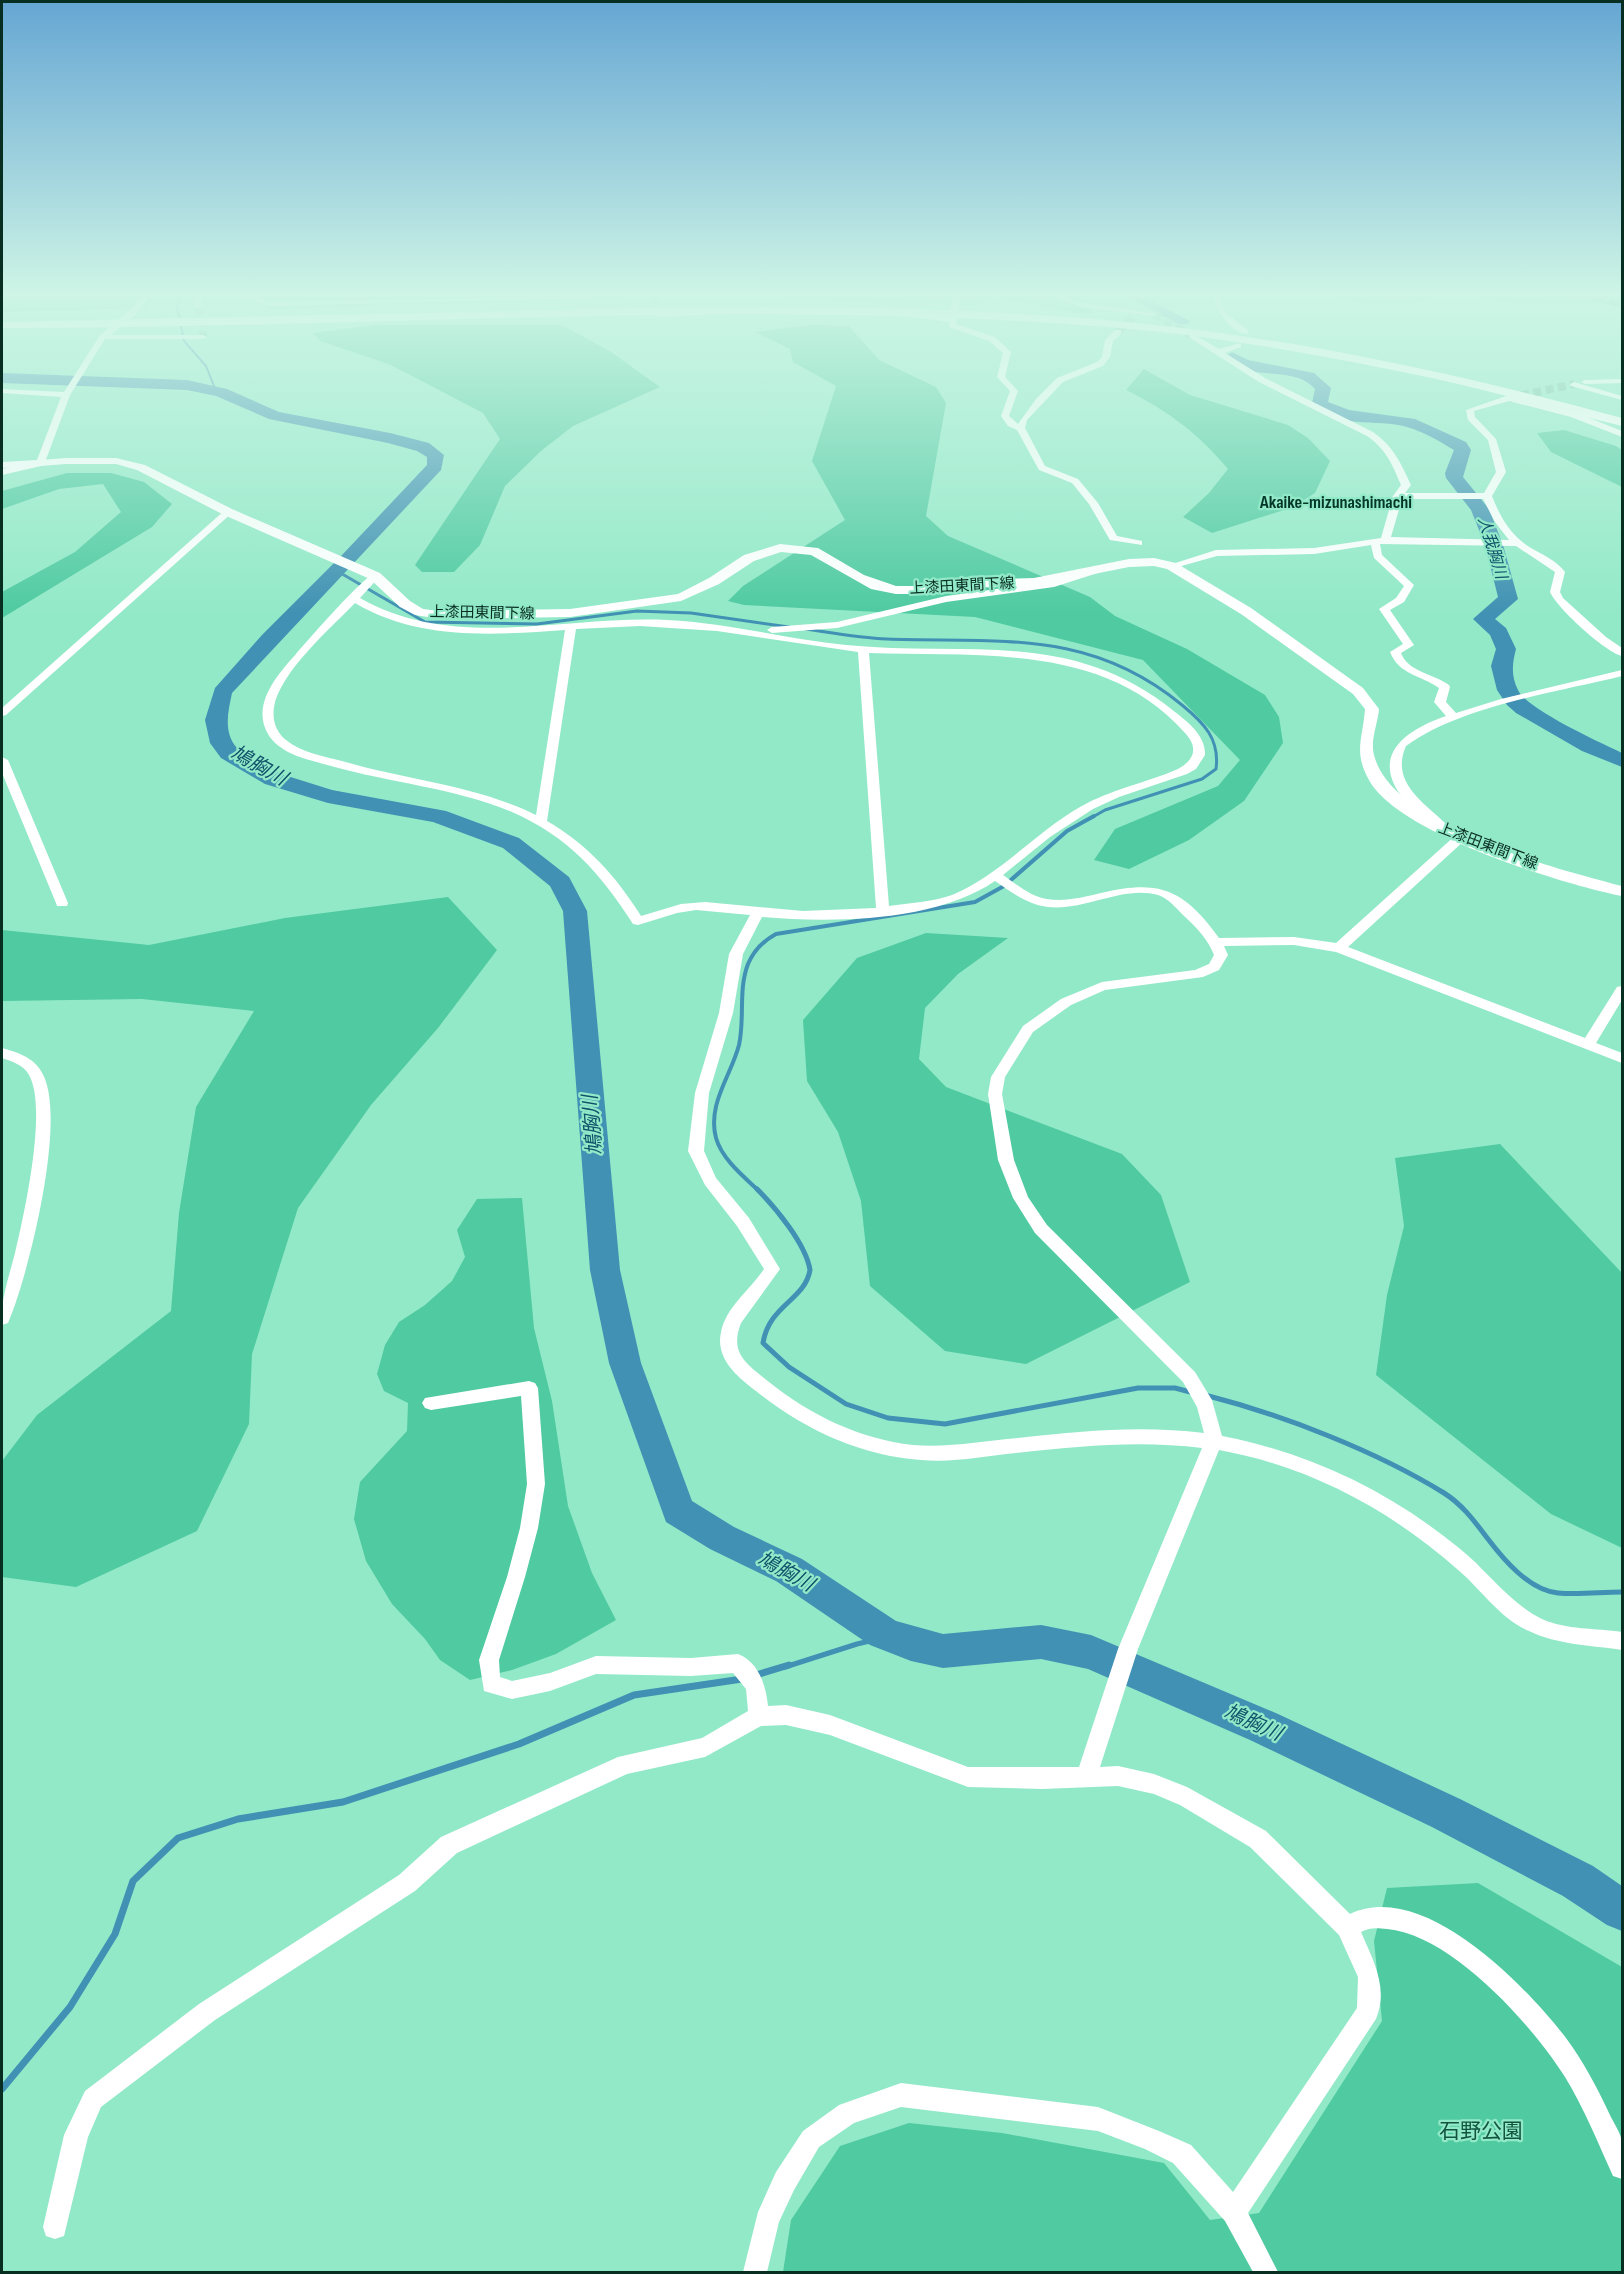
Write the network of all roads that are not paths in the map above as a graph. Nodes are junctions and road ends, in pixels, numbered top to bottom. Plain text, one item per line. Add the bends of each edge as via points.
1 (63, 402) edge
2 (1011, 402) edge
3 (1038, 402) edge
4 (1306, 402) edge
5 (1496, 402) tunnel mouth
6 (1525, 402) edge
7 (1547, 402) edge
8 (1573, 402) tunnel mouth
9 (1623, 415) edge
10 (1623, 422) edge
11 (1021, 428) junction
12 (1623, 434) edge
13 (41, 463) junction
14 (2, 465) edge
15 (2, 472) edge
16 (1398, 496) junction
17 (1487, 496) junction
18 (228, 512) junction
19 (1380, 541) junction
20 (1138, 543) dead end
21 (1518, 543) junction
22 (1172, 566) junction
23 (1107, 567) junction
24 (375, 576) junction
25 (356, 599) junction
26 (571, 627) junction
27 (750, 632) junction
28 (863, 649) junction
29 (1623, 653) edge
30 (1623, 673) edge
31 (2, 713) edge
32 (1454, 717) junction
33 (2, 759) edge
34 (541, 821) junction
35 (1447, 833) junction
36 (1461, 837) junction
37 (993, 875) junction
38 (1623, 891) edge
39 (62, 903) dead end
40 (883, 912) junction
41 (758, 913) junction
42 (1216, 942) junction
43 (1339, 948) junction
44 (1623, 990) edge
45 (1588, 1044) junction
46 (2, 1053) edge
47 (1623, 1058) edge
48 (2, 1318) edge
49 (431, 1403) dead end
50 (1214, 1441) junction
51 (1623, 1641) edge
52 (759, 1716) junction
53 (1087, 1775) junction
54 (1347, 1927) junction
55 (1623, 2167) edge
56 (1234, 2212) junction
57 (55, 2227) dead end
58 (755, 2272) edge
59 (1266, 2272) edge

1 - 13 street
2 - 11 street via 1005,416
3 - 11 street
4 - 16 street via 1384,444 1406,485
5 - 17 street via 1469,413 1492,439 1501,472
6 - 12 street
7 - 10 highway
8 - 9 highway
11 - 20 street via 1042,468 1075,481 1113,538
13 - 14 street
13 - 15 main road, 上漆田東間下線
13 - 18 main road, 上漆田東間下線 via 130,463
16 - 17 street
16 - 19 street
17 - 21 street via 1493,512
18 - 24 main road, 上漆田東間下線
18 - 31 street
19 - 21 street
19 - 22 street via 1314,551 1216,553
19 - 32 street via 1377,556 1409,585 1400,600 1384,609 1409,645 1395,652 1397,660 1445,687 1440,702
21 - 29 street via 1554,564 1560,572 1555,592 1558,599
22 - 23 main road, 上漆田東間下線 via 1143,561
22 - 35 main road, 上漆田東間下線 via 1246,611 1358,691 1372,709 1366,754 1372,774 1406,810
23 - 24 main road, 上漆田東間下線 via 1034,582 978,582 896,590 876,586 813,551 780,548 748,558 681,597 570,613 523,615 420,612 405,604
23 - 27 street via 1054,584 946,599 837,625
24 - 25 street
25 - 26 street via 371,609 432,627
25 - 34 street via 300,656 275,690 269,704 271,732 295,751 349,768 464,792
26 - 27 street via 670,623
26 - 34 street
27 - 28 street
28 - 37 street via 1018,652 1079,662 1142,690 1193,734 1199,746 1196,764 1174,776 1113,794 1074,815
28 - 40 street
30 - 32 street
32 - 35 street via 1413,735 1400,746 1396,760 1402,790
33 - 39 street
34 - 41 street via 598,863 638,921 671,909 694,906
35 - 36 main road, 上漆田東間下線
36 - 38 main road, 上漆田東間下線
36 - 43 street
37 - 40 street via 958,897
37 - 42 street via 1023,894 1047,903 1158,891 1172,897
40 - 41 street via 840,916
41 - 50 street via 736,954 726,1013 702,1093 696,1151 710,1181 743,1222 772,1269 734,1318 728,1342 740,1366 794,1411 850,1436 911,1452 1152,1436
42 - 43 street via 1294,941
42 - 50 street via 1221,956 1214,967 1198,974 1102,986 1046,1015 1028,1029 999,1077 995,1094 1006,1160 1020,1198 1041,1229 1189,1377 1209,1412
43 - 45 street
44 - 45 street
45 - 47 street
46 - 48 street via 28,1063 38,1076 44,1108 36,1190 18,1273
49 - 52 street via 529,1388 536,1484 516,1577 489,1660 490,1684 512,1690 550,1682 596,1665 691,1667 738,1663 756,1686
50 - 51 street via 1286,1459 1359,1488 1399,1512 1530,1623 1571,1637
50 - 53 street via 1128,1649
52 - 53 street via 786,1715 830,1725 968,1777 1042,1779
52 - 57 street via 705,1747 625,1764 449,1845 406,1883 207,2012 93,2099 76,2135
53 - 54 street via 1119,1776 1154,1784 1218,1815 1258,1839
54 - 55 street via 1371,1916 1408,1921 1485,1967 1517,1996 1573,2068
54 - 56 street via 1369,1976 1368,2012
56 - 58 street via 1182,2154 1098,2119 901,2095 847,2112 811,2139 785,2181 767,2222
56 - 59 street

